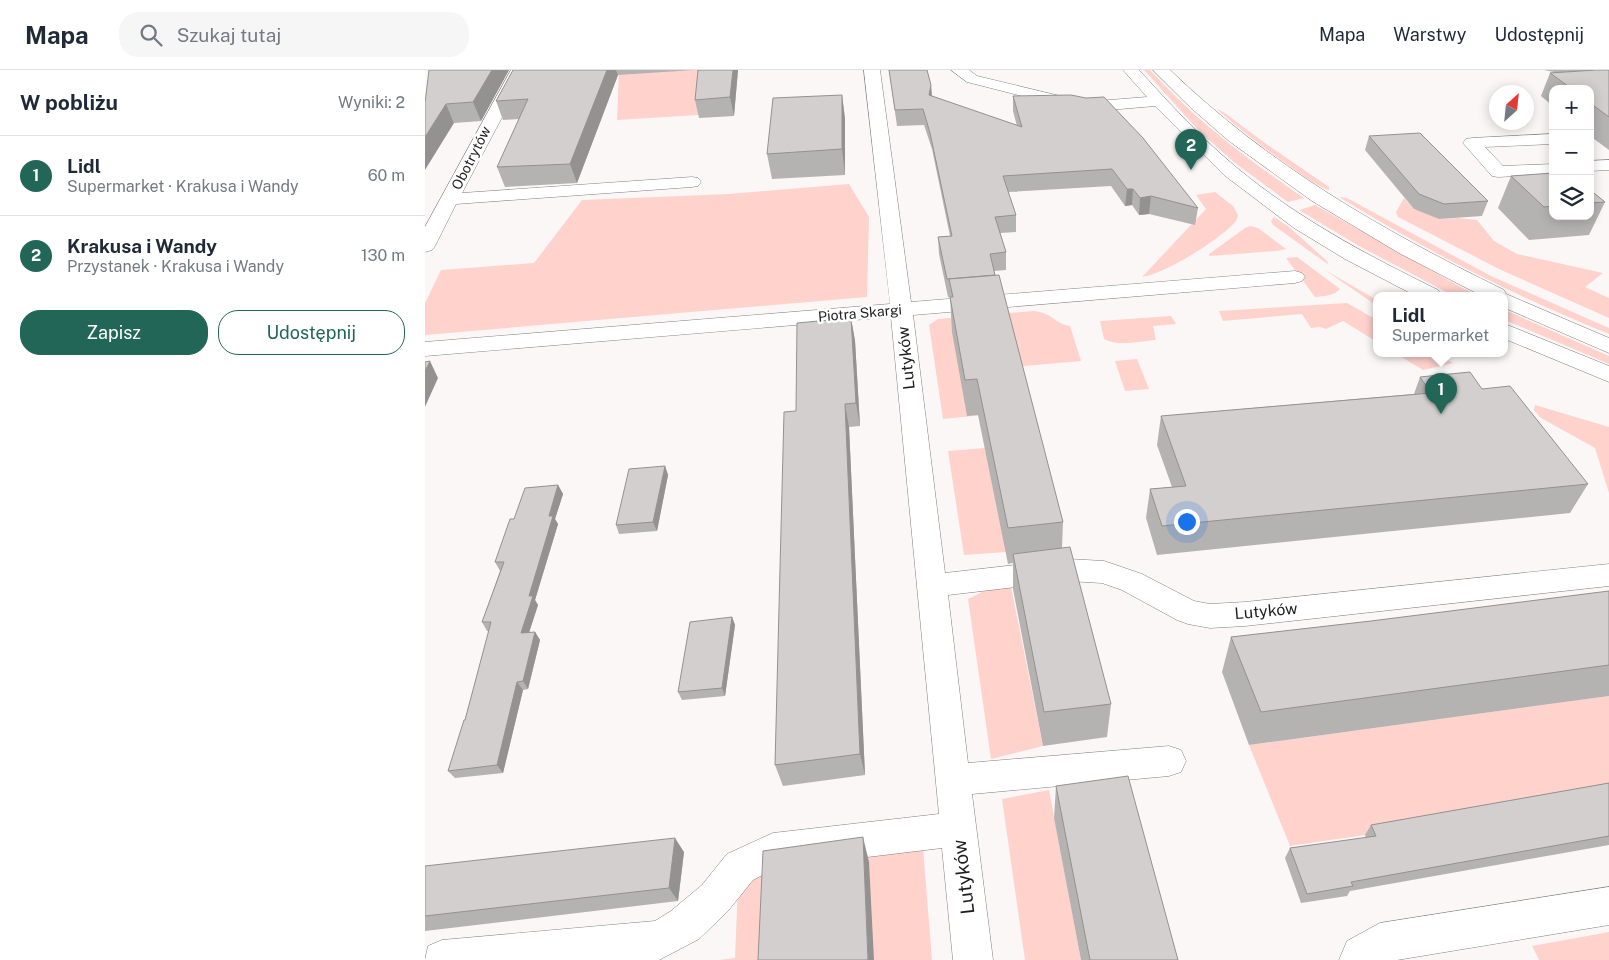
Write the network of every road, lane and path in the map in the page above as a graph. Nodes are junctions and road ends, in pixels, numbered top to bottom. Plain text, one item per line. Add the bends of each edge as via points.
1 (519, 70) edge
2 (873, 70) edge
3 (959, 70) edge
4 (1131, 70) edge
5 (1161, 70) edge
6 (1159, 101) junction
7 (1549, 139) edge
8 (1549, 169) edge
9 (692, 182) dead end
10 (450, 199) junction
11 (425, 246) edge
12 (1295, 277) dead end
13 (1424, 292) edge
14 (1490, 292) edge
15 (1508, 301) edge
16 (901, 309) junction
17 (1508, 332) edge
18 (1609, 346) edge
19 (425, 349) edge
20 (1609, 375) edge
21 (1609, 575) edge
22 (931, 586) junction
23 (1169, 761) dead end
24 (952, 780) junction
25 (957, 829) junction
26 (1609, 906) edge
27 (442, 960) edge
28 (973, 960) edge
29 (1359, 960) edge

1 - 10 street, Obotrytów
2 - 16 street, Lutyków
3 - 6 street via 971,79 1085,106
4 - 6 street
5 - 14 street via 1226,131 1277,169 1406,248
6 - 13 street via 1191,136 1271,202 1352,253
7 - 8 street via 1472,143 1498,172
9 - 10 street
10 - 11 street, Obotrytów
12 - 16 street, Piotra Skargi
15 - 18 street
16 - 19 street, Piotra Skargi
16 - 22 street, Lutyków
17 - 20 street
21 - 22 street, Lutyków via 1210,616 1188,612 1132,582 1104,572 1068,570
22 - 24 street, Lutyków
23 - 24 street
24 - 25 street, Lutyków
25 - 27 street via 773,852 740,867 685,925 659,940
25 - 28 street, Lutyków
26 - 29 street via 1380,943 1361,955

